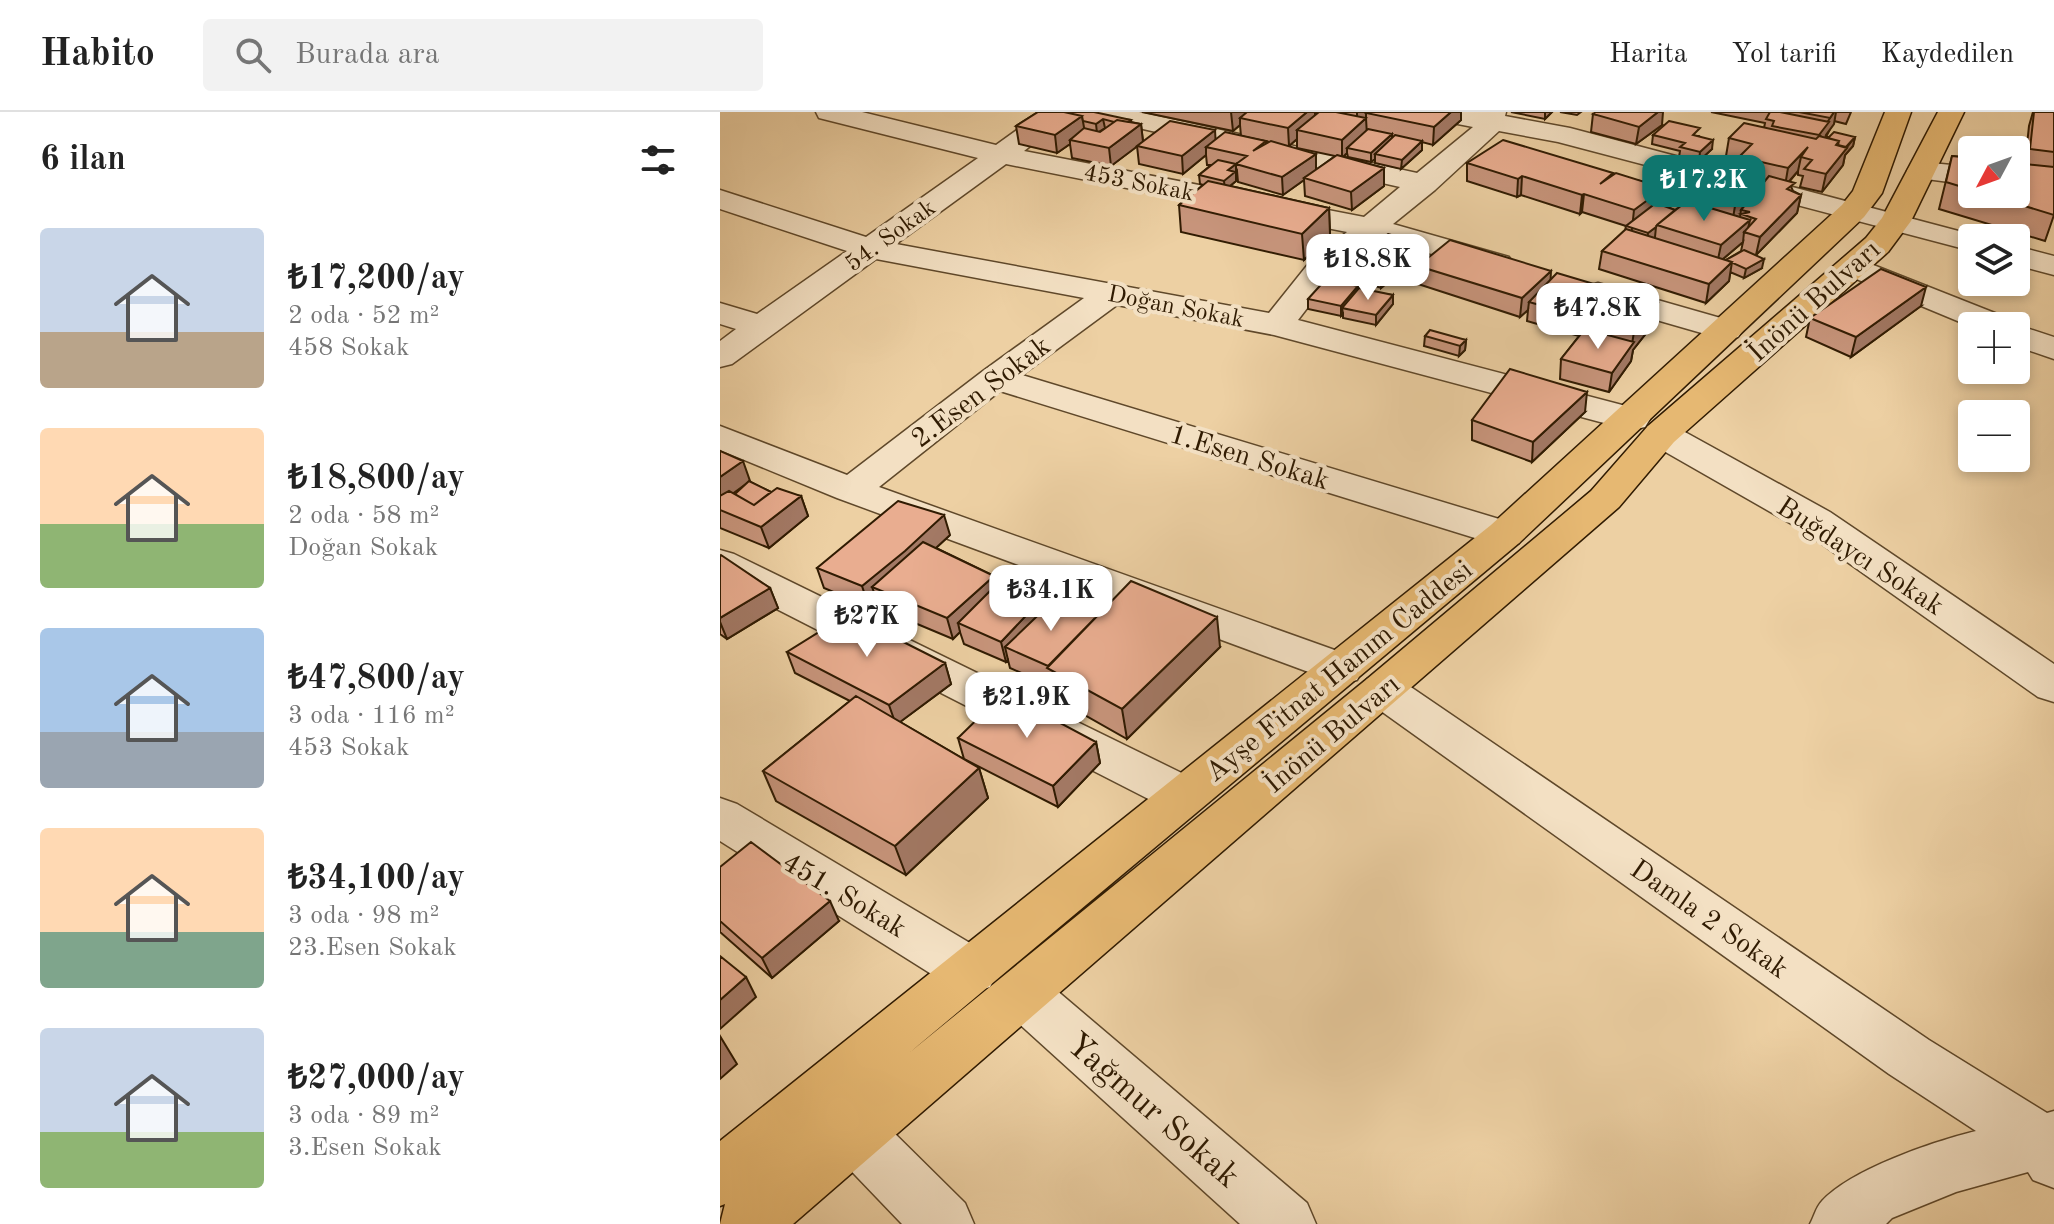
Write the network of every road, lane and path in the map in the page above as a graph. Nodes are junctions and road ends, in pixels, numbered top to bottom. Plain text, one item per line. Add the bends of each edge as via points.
1 (829, 112) edge
2 (1060, 112) edge
3 (1103, 112) edge
4 (1437, 112) edge
5 (1582, 112) edge
6 (1898, 112) edge
7 (1951, 112) edge
8 (1490, 117) edge
9 (1560, 134) junction
10 (1002, 155) junction
11 (1921, 171) junction
12 (1958, 175) edge
13 (1425, 184) junction
14 (720, 199) edge
15 (1875, 216) junction
16 (1373, 228) junction
17 (1958, 238) edge
18 (871, 249) junction
19 (2030, 259) edge
20 (1853, 266) junction
21 (2054, 266) edge
22 (1526, 272) edge
23 (1572, 285) edge
24 (1111, 294) junction
25 (1964, 312) edge
26 (720, 313) edge
27 (1277, 325) junction
28 (762, 327) junction
29 (1726, 330) junction
30 (2030, 340) edge
31 (2054, 349) edge
32 (720, 357) edge
33 (995, 378) junction
34 (1647, 426) junction
35 (720, 437) edge
36 (851, 490) junction
37 (1505, 534) junction
38 (720, 563) edge
39 (1362, 680) junction
40 (2054, 686) edge
41 (1183, 795) junction
42 (720, 817) edge
43 (971, 971) junction
44 (1023, 994) junction
45 (855, 1134) junction
46 (2050, 1146) edge
47 (720, 1178) edge
48 (747, 1224) edge
49 (943, 1224) edge
50 (1285, 1224) edge
51 (1841, 1224) edge

1 - 10 street, 453 Sokak
2 - 10 street, 54. Sokak
3 - 13 street
4 - 8 street
5 - 9 street
6 - 15 main road, Ayşe Fitnat Hanım Caddesi via 1867,193
7 - 11 main road, Ayşe Fitnat Hanım Caddesi
8 - 9 street
8 - 13 street via 1485,131
9 - 15 street
10 - 16 street, 453 Sokak
10 - 18 street, 54. Sokak
11 - 12 street
11 - 15 main road, Ayşe Fitnat Hanım Caddesi
13 - 16 street
14 - 18 street, Doğan Sokak
15 - 17 street
15 - 20 main road, İnönü Bulvarı via 1877,245
15 - 29 main road, Ayşe Fitnat Hanım Caddesi
16 - 22 street, 453 Sokak
16 - 27 street via 1320,270
18 - 24 street, Doğan Sokak
18 - 28 street, 54. Sokak
19 - 21 street
20 - 25 street
20 - 34 main road, İnönü Bulvarı
23 - 29 street
24 - 27 street, Doğan Sokak
24 - 33 street, 2.Esen Sokak
26 - 28 street
27 - 34 street, Doğan Sokak
28 - 32 street, 54. Sokak
29 - 34 main road, Ayşe Fitnat Hanım Caddesi
30 - 31 street
33 - 36 street, 2.Esen Sokak
33 - 37 street, 1.Esen Sokak
34 - 37 main road, Ayşe Fitnat Hanım Caddesi
34 - 39 main road, İnönü Bulvarı via 1605,499
34 - 40 street, Buğdaycı Sokak via 1816,521
35 - 36 street, Damla 2 Sokak
36 - 39 street, Damla 2 Sokak
37 - 39 main road, Ayşe Fitnat Hanım Caddesi
38 - 41 street
39 - 41 main road, Ayşe Fitnat Hanım Caddesi
39 - 44 main road, İnönü Bulvarı
39 - 46 street, Damla 2 Sokak via 1909,1057
41 - 43 main road, Ayşe Fitnat Hanım Caddesi
42 - 43 street, 451. Sokak
43 - 47 main road, Ayşe Fitnat Hanım Caddesi
44 - 45 main road, İnönü Bulvarı
44 - 50 street, Yağmur Sokak
45 - 48 main road, İnönü Bulvarı
45 - 49 street
46 - 51 street via 1952,1165 1871,1198

